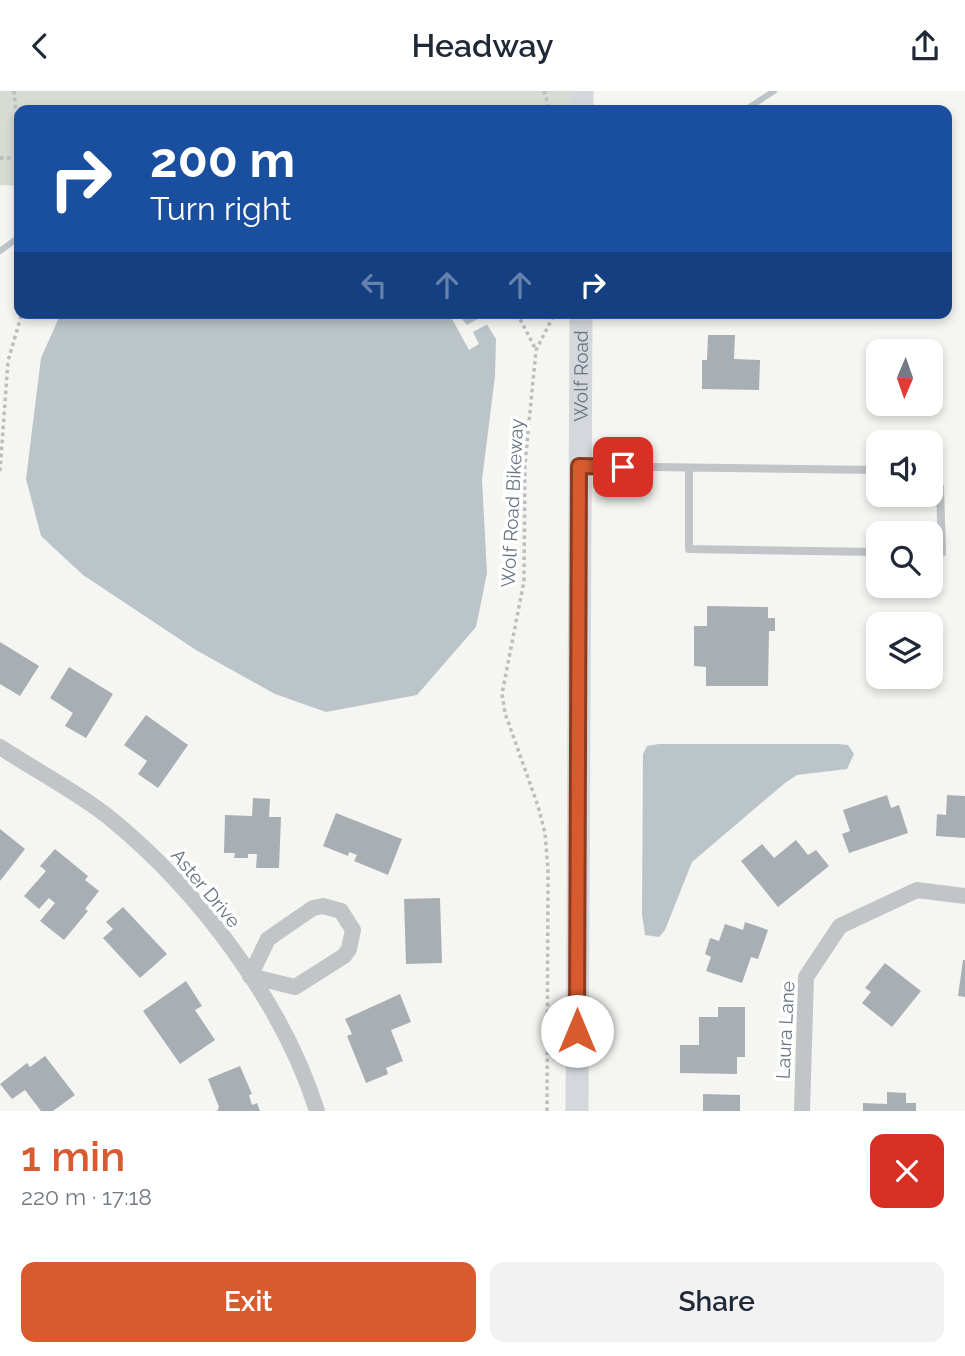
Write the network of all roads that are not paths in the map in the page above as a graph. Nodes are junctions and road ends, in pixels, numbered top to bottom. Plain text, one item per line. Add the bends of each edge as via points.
1 (580, 319) edge
2 (579, 466) junction
3 (689, 468) junction
4 (866, 470) edge
5 (866, 552) edge
6 (0, 747) edge
7 (965, 896) edge
8 (250, 976) junction
9 (317, 1111) edge
10 (577, 1111) edge
11 (802, 1111) edge

1 - 2 main road, Wolf Road
2 - 3 lane
2 - 10 main road, Wolf Road
3 - 4 lane
3 - 5 lane via 689,549
6 - 8 street, Aster Drive via 110,818 185,889
7 - 11 street, Laura Lane via 917,890 840,926 806,977
8 - 8 street via 295,987 344,956 353,940 348,919 332,906 313,908 268,939
8 - 9 street, Aster Drive via 281,1027

